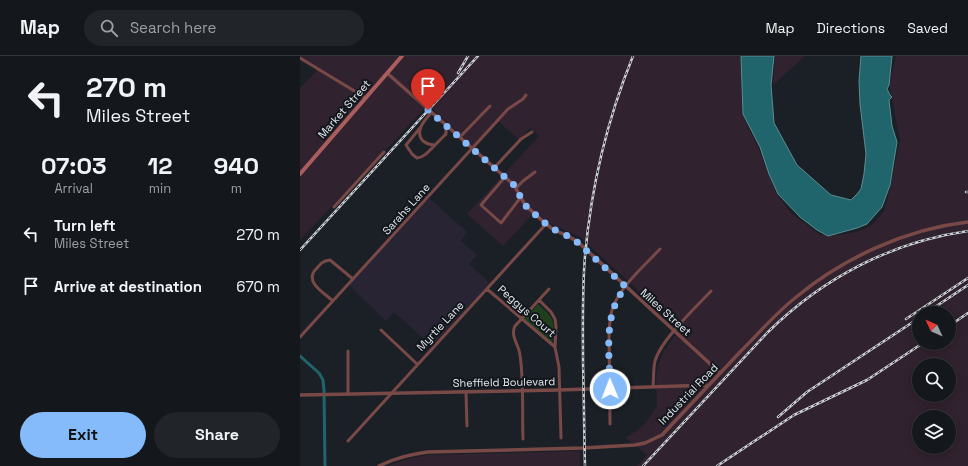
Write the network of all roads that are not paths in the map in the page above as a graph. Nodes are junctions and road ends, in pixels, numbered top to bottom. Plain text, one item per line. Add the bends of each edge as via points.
1 (402, 56) edge
2 (300, 58) edge
3 (387, 73) junction
4 (526, 95) dead end
5 (366, 98) junction
6 (490, 106) dead end
7 (431, 113) junction
8 (448, 127) junction
9 (420, 128) junction
10 (532, 132) dead end
11 (460, 138) junction
12 (435, 145) junction
13 (472, 149) junction
14 (384, 152) dead end
15 (494, 168) junction
16 (535, 172) dead end
17 (300, 174) edge
18 (505, 177) junction
19 (516, 188) junction
20 (521, 197) junction
21 (334, 207) dead end
22 (968, 222) edge
23 (546, 224) junction
24 (660, 249) dead end
25 (354, 279) junction
26 (626, 287) junction
27 (487, 289) junction
28 (549, 289) dead end
29 (711, 291) dead end
30 (539, 300) junction
31 (333, 301) junction
32 (522, 319) junction
33 (381, 330) dead end
34 (675, 331) junction
35 (300, 337) edge
36 (555, 347) junction
37 (348, 351) dead end
38 (418, 364) junction
39 (720, 373) junction
40 (709, 385) junction
41 (653, 386) junction
42 (610, 389) junction
43 (522, 390) junction
44 (559, 390) junction
45 (466, 392) junction
46 (391, 393) junction
47 (348, 394) junction
48 (300, 395) edge
49 (610, 424) dead end
50 (467, 426) dead end
51 (561, 438) dead end
52 (523, 439) dead end
53 (348, 441) dead end
54 (379, 466) edge

1 - 3 main road, Market Street
2 - 5 street
3 - 5 main road, Market Street
3 - 7 street, Miles Street
4 - 13 street, Sarahs Lane via 508,109
5 - 17 main road, Market Street
6 - 11 street
7 - 8 street, Miles Street
7 - 9 street
8 - 11 street, Miles Street
8 - 12 street via 446,134
9 - 12 street via 419,135 422,140
9 - 12 street via 406,144 412,154 417,158 425,156
10 - 15 street via 521,139
11 - 13 street, Miles Street
13 - 15 street, Miles Street
13 - 25 street, Sarahs Lane
14 - 21 street
15 - 18 street, Miles Street
16 - 19 street
18 - 19 street, Miles Street
18 - 20 street via 482,205 501,223
19 - 20 street, Miles Street
20 - 23 street, Miles Street via 525,205
22 - 39 street, Industrial Road via 904,237 871,250 833,270 795,297
23 - 26 street, Miles Street via 574,240
23 - 27 street, Myrtle Lane
24 - 26 street
25 - 31 street, Sarahs Lane
25 - 31 street via 330,260 324,261 312,272 313,282
26 - 34 street, Miles Street
26 - 42 street via 615,303 610,319
27 - 32 street, Peggys Court
27 - 38 street, Myrtle Lane
28 - 30 street
29 - 34 street
30 - 32 street
30 - 36 street via 555,319
31 - 35 street, Sarahs Lane
32 - 36 street, Peggys Court
32 - 43 street via 513,330 513,336 519,346
33 - 38 street
34 - 39 street, Miles Street
34 - 41 street via 661,348 656,361
36 - 44 street via 559,366
37 - 47 street
38 - 46 street, Myrtle Lane
39 - 40 street, Industrial Road
40 - 41 street, Sheffield Boulevard
40 - 54 street, Industrial Road via 662,435 645,443 583,448 428,452 412,454
41 - 42 street, Sheffield Boulevard
42 - 44 street, Sheffield Boulevard
42 - 49 street
43 - 44 street, Sheffield Boulevard
43 - 45 street, Sheffield Boulevard
43 - 52 street
44 - 51 street
45 - 46 street, Sheffield Boulevard
45 - 50 street
46 - 47 street, Sheffield Boulevard
46 - 53 street, Myrtle Lane
47 - 48 street, Sheffield Boulevard

